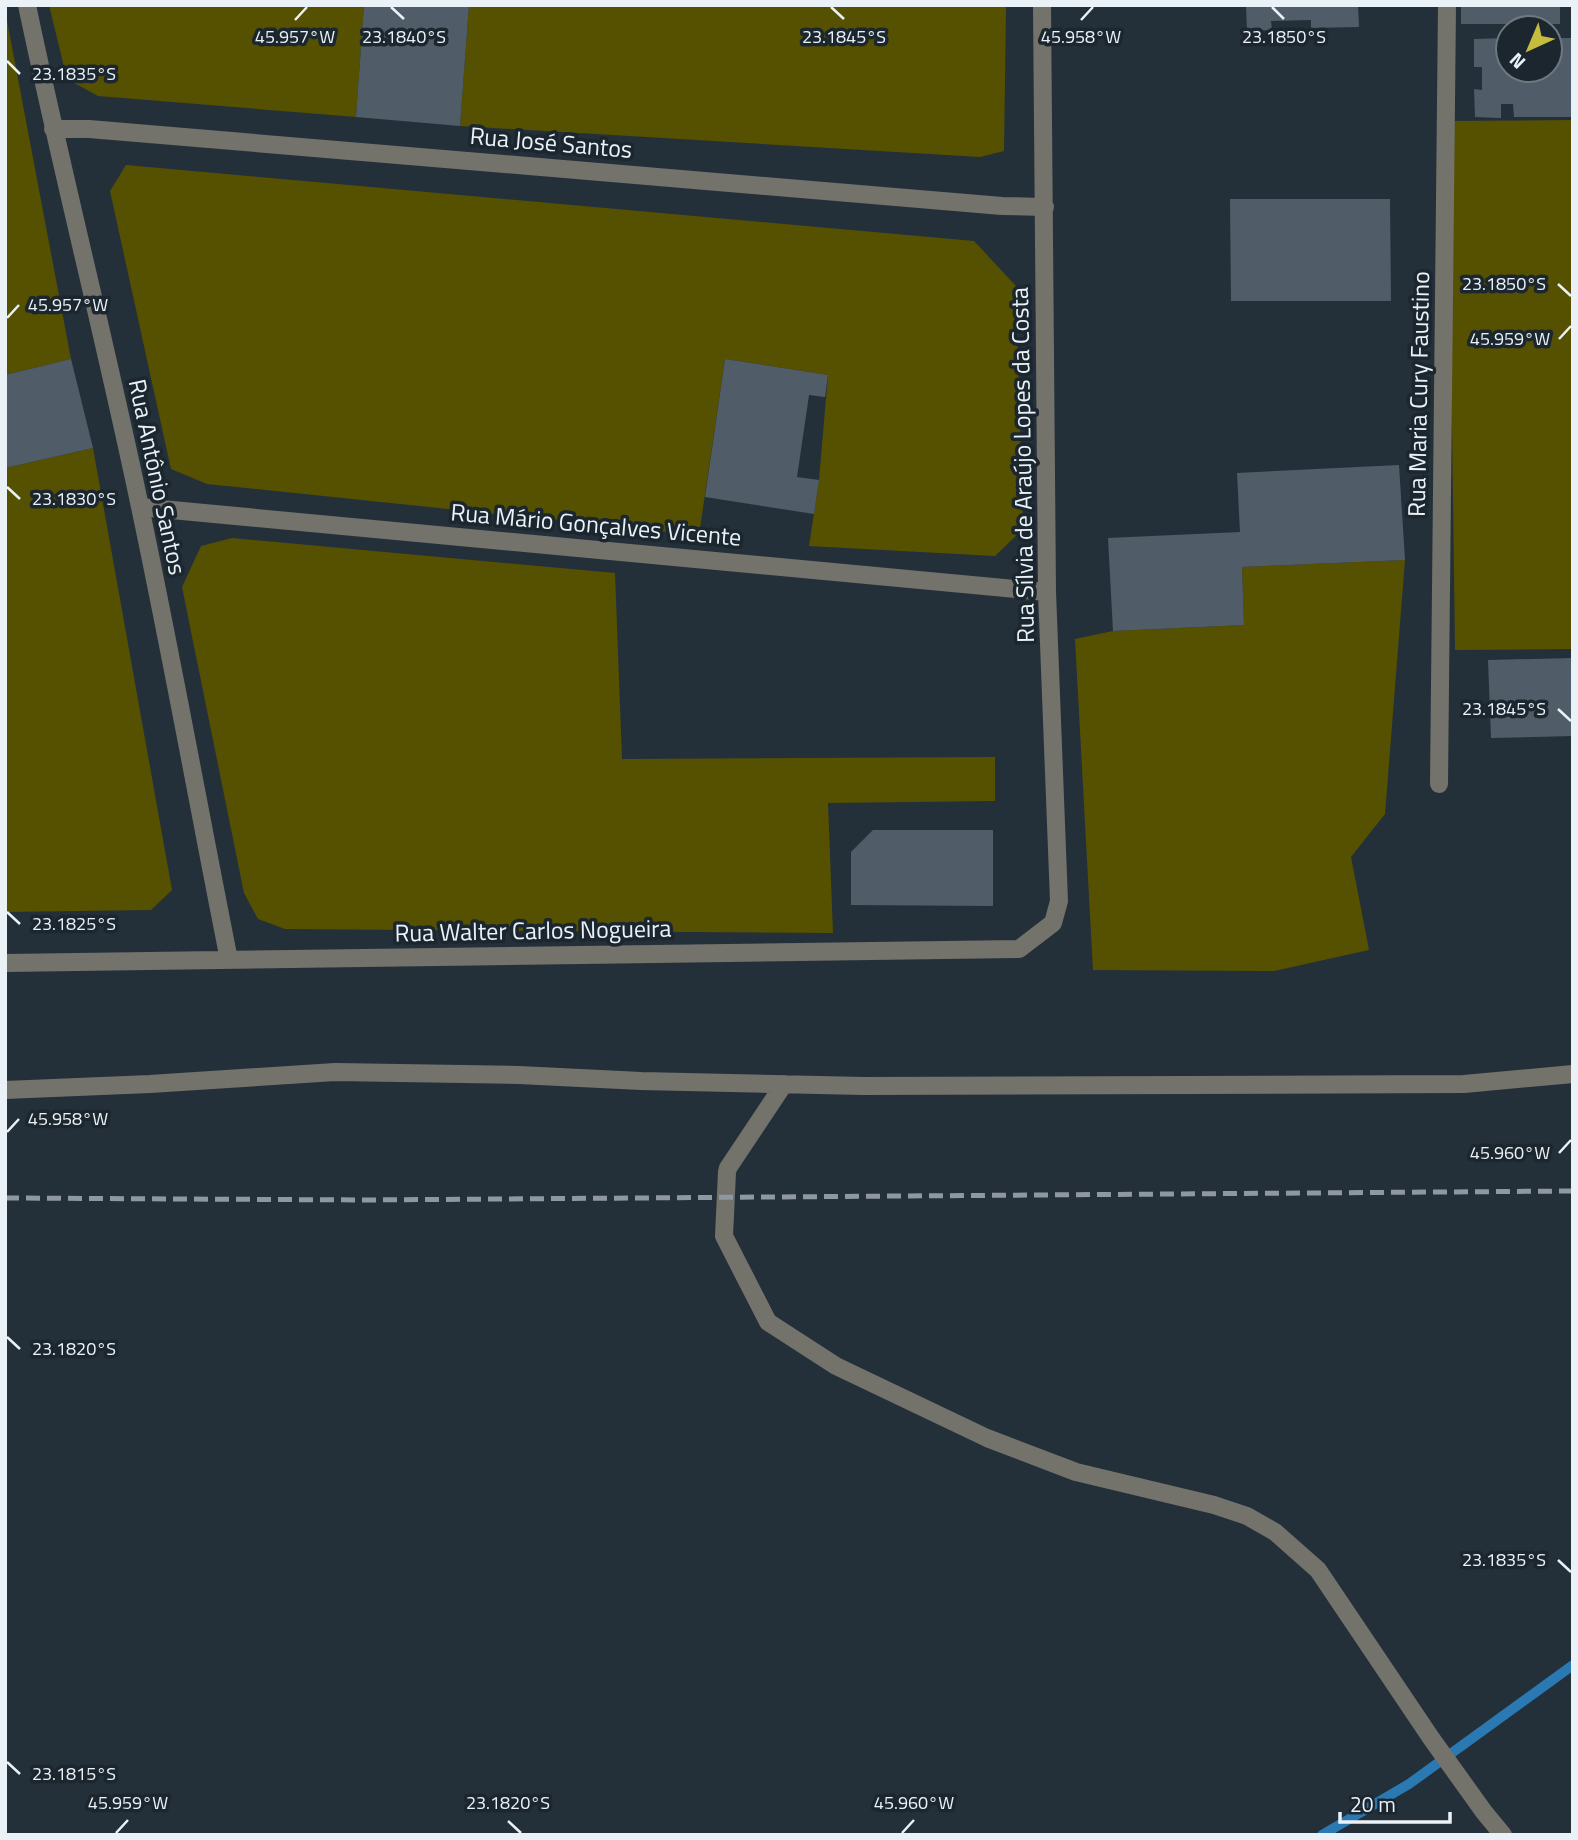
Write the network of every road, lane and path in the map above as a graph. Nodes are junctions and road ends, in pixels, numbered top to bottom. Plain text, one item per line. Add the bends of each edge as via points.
1 (27, 5) edge
2 (1041, 5) edge
3 (1447, 5) edge
4 (53, 129) junction
5 (1045, 207) junction
6 (140, 507) junction
7 (1047, 592) junction
8 (1440, 784) dead end
9 (1053, 923) joint
10 (229, 960) junction
11 (5, 963) edge
12 (1573, 1074) edge
13 (784, 1084) junction
14 (5, 1090) edge
15 (1503, 1835) edge

1 - 4 street, Rua Antônio Santos
2 - 5 street, Rua Sílvia de Araújo Lopes da Costa
3 - 8 street, Rua Maria Cury Faustino
4 - 5 street, Rua José Santos
4 - 6 street, Rua Antônio Santos
5 - 7 street, Rua Sílvia de Araújo Lopes da Costa
6 - 7 street, Rua Mário Gonçalves Vicente
6 - 10 street, Rua Antônio Santos
7 - 9 street, Rua Sílvia de Araújo Lopes da Costa via 1059,901
9 - 10 street, Rua Walter Carlos Nogueira via 1019,949
10 - 11 street, Rua Walter Carlos Nogueira
12 - 13 street via 1464,1084
13 - 14 street via 335,1072
13 - 15 street via 727,1168 724,1236 768,1322 836,1366 987,1438 1076,1472 1214,1505 1275,1532 1318,1570 1431,1738

